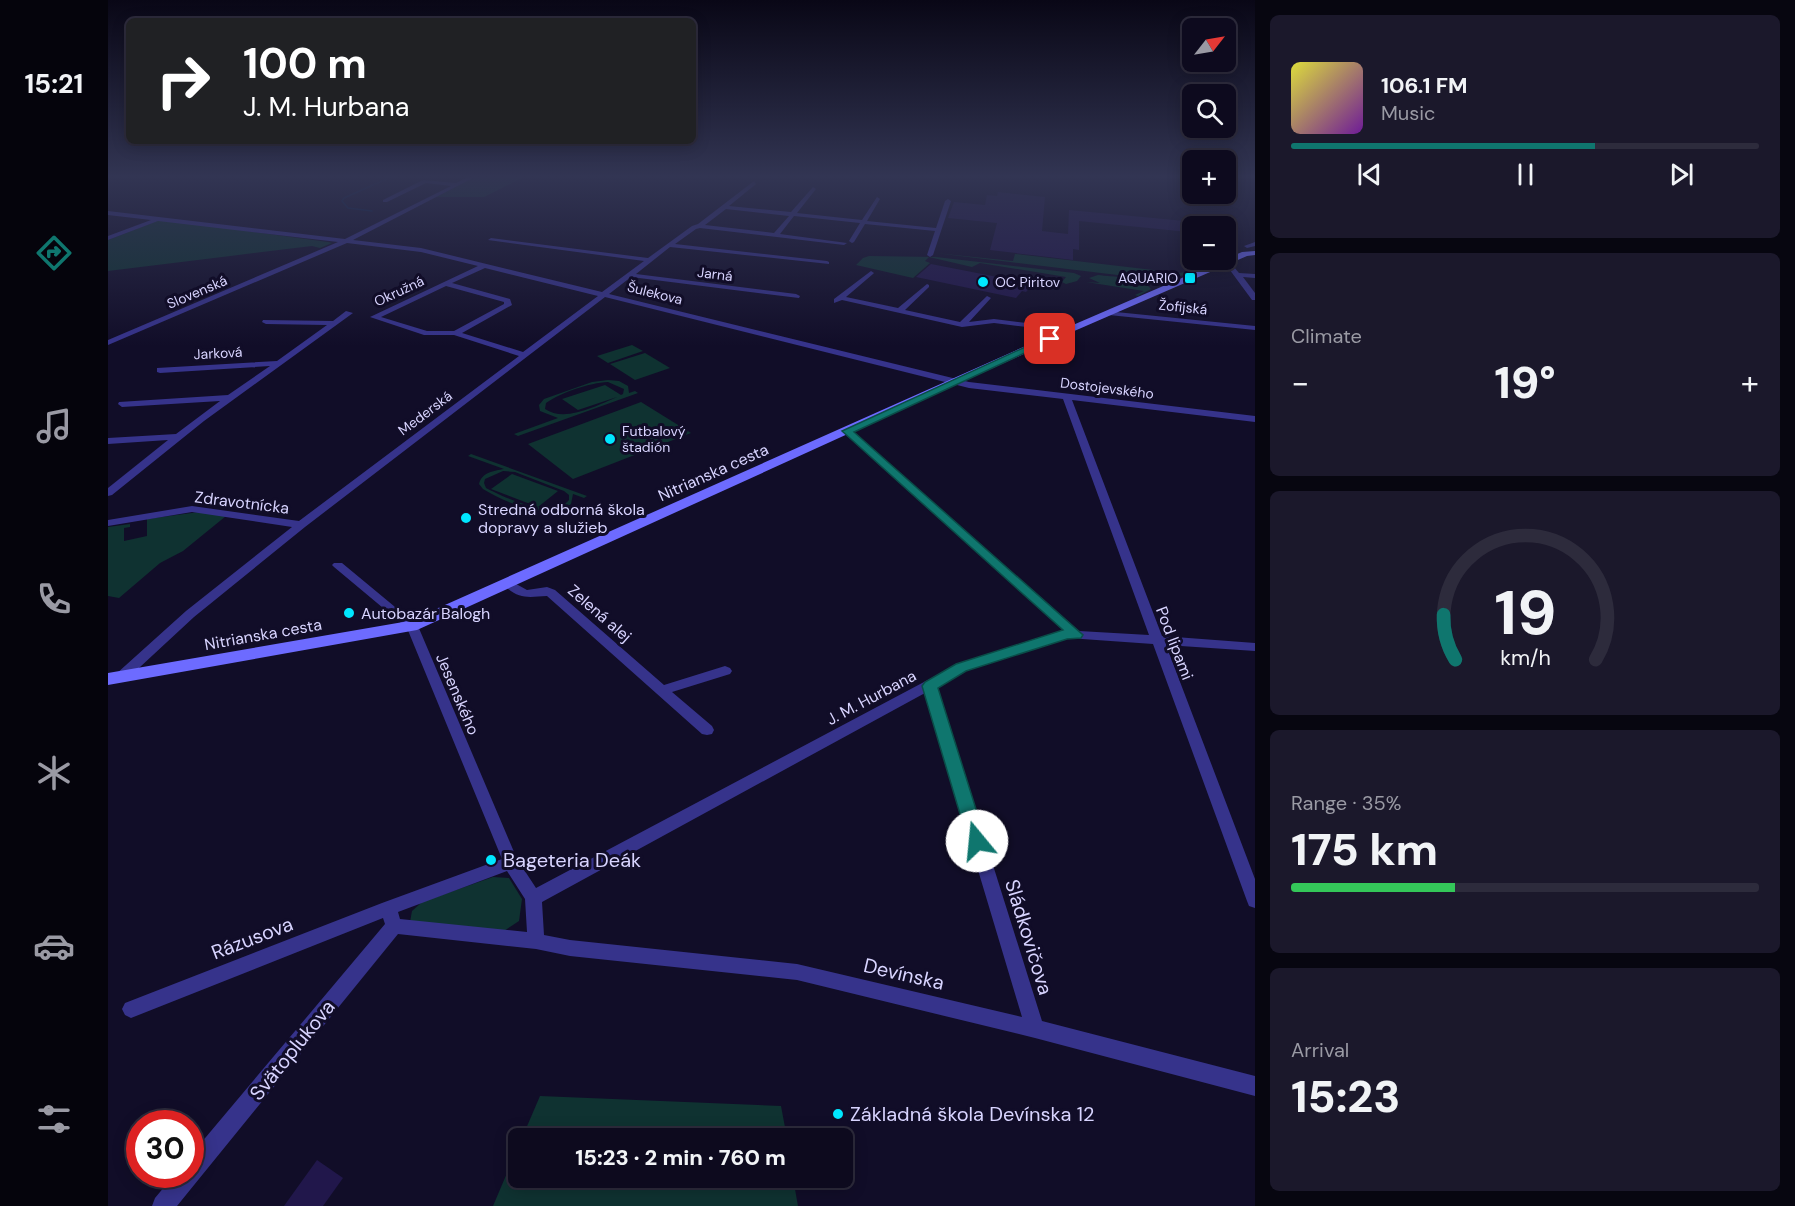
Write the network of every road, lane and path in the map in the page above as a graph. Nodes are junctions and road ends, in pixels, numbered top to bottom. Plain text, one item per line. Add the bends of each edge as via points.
1 (274, 233) edge
2 (361, 233) edge
3 (685, 233) edge
4 (761, 233) edge
5 (856, 233) edge
6 (937, 233) edge
7 (776, 235) joint
8 (491, 240) dead end
9 (852, 241) dead end
10 (344, 242) junction
11 (844, 243) dead end
12 (669, 245) junction
13 (1249, 248) edge
14 (1255, 253) edge
15 (930, 255) dead end
16 (1236, 256) edge
17 (650, 260) junction
18 (827, 263) dead end
19 (484, 266) junction
20 (1208, 270) edge
21 (1233, 270) edge
22 (871, 273) dead end
23 (1237, 275) junction
24 (1255, 276) edge
25 (627, 278) junction
26 (447, 284) junction
27 (927, 286) dead end
28 (604, 295) junction
29 (796, 296) dead end
30 (987, 298) dead end
31 (1255, 298) edge
32 (770, 300) dead end
33 (899, 311) junction
34 (349, 313) dead end
35 (1109, 313) junction
36 (266, 322) dead end
37 (964, 322) junction
38 (334, 323) junction
39 (1255, 328) edge
40 (1069, 330) junction
41 (455, 333) junction
42 (108, 343) edge
43 (525, 355) junction
44 (277, 363) junction
45 (160, 370) dead end
46 (957, 381) junction
47 (1066, 396) junction
48 (231, 398) junction
49 (122, 404) dead end
50 (1255, 419) edge
51 (847, 431) junction
52 (179, 437) junction
53 (108, 441) edge
54 (108, 493) edge
55 (108, 524) edge
56 (301, 525) junction
57 (338, 565) dead end
58 (509, 584) junction
59 (412, 626) junction
60 (1076, 635) junction
61 (1157, 642) junction
62 (1255, 647) edge
63 (725, 671) dead end
64 (114, 678) edge
65 (930, 686) junction
66 (662, 690) junction
67 (706, 730) dead end
68 (511, 863) junction
69 (533, 898) junction
70 (1255, 901) edge
71 (391, 917) junction
72 (536, 941) junction
73 (131, 1009) dead end
74 (1035, 1029) junction
75 (1255, 1086) edge
76 (204, 1156) edge
77 (179, 1188) edge
78 (164, 1206) edge

1 - 10 street, Šulekova
2 - 10 street, Slovenská
3 - 12 street, Mederská
4 - 7 street
5 - 9 street
6 - 15 street
7 - 11 street
8 - 17 street
10 - 19 street, Šulekova via 421,250
10 - 42 street, Slovenská
12 - 17 street, Mederská
12 - 18 street, Jarná
13 - 14 main road, Nitrianska cesta
13 - 16 main road, Nitrianska cesta
17 - 25 street, Mederská
19 - 26 street, Okružná
19 - 28 street, Šulekova
20 - 35 main road, Nitrianska cesta
21 - 23 street
22 - 33 street via 839,300
23 - 24 street
23 - 31 street
25 - 28 street, Mederská
25 - 29 street, Jarná
25 - 32 street
26 - 41 street, Okružná via 507,301 508,305
26 - 41 street, Okružná via 374,317 427,333
27 - 33 street
28 - 43 street, Mederská
28 - 46 street, Šulekova
30 - 37 street
33 - 37 street
34 - 38 street, Jarková
35 - 39 street, Žofijská
35 - 40 main road, Nitrianska cesta
36 - 38 street
37 - 40 street via 994,321
38 - 44 street, Jarková
40 - 46 main road, Nitrianska cesta
41 - 43 street, Okružná
43 - 56 street, Mederská
44 - 45 street, Jarková
44 - 48 street, Jarková
46 - 47 street, Dostojevského
46 - 51 main road, Nitrianska cesta
47 - 50 street, Dostojevského
47 - 61 street, Pod lipami
48 - 49 street
48 - 52 street, Jarková
51 - 58 main road, Nitrianska cesta
51 - 60 street
52 - 53 street
52 - 54 street, Jarková
55 - 56 street, Zdravotnícka via 192,509
56 - 64 street, Mederská
57 - 59 street, Jesenského
58 - 59 main road, Nitrianska cesta
58 - 66 street, Zelená alej via 529,596 551,593
59 - 64 main road, Nitrianska cesta
59 - 68 street, Jesenského
60 - 61 street, J. M. Hurbana
60 - 65 street, J. M. Hurbana via 1067,634 961,668
61 - 62 street, J. M. Hurbana
61 - 70 street, Pod lipami
63 - 66 street
65 - 69 street, J. M. Hurbana
65 - 74 street, Sládkovičova
66 - 67 street, Zelená alej
68 - 69 street, Jesenského
68 - 71 street, Rázusova
69 - 72 street
71 - 72 street, Devínska
71 - 73 street, Rázusova
71 - 76 street, Svätoplukova
72 - 74 street, Devínska via 797,972
74 - 75 street, Devínska
77 - 78 street, Svätoplukova

